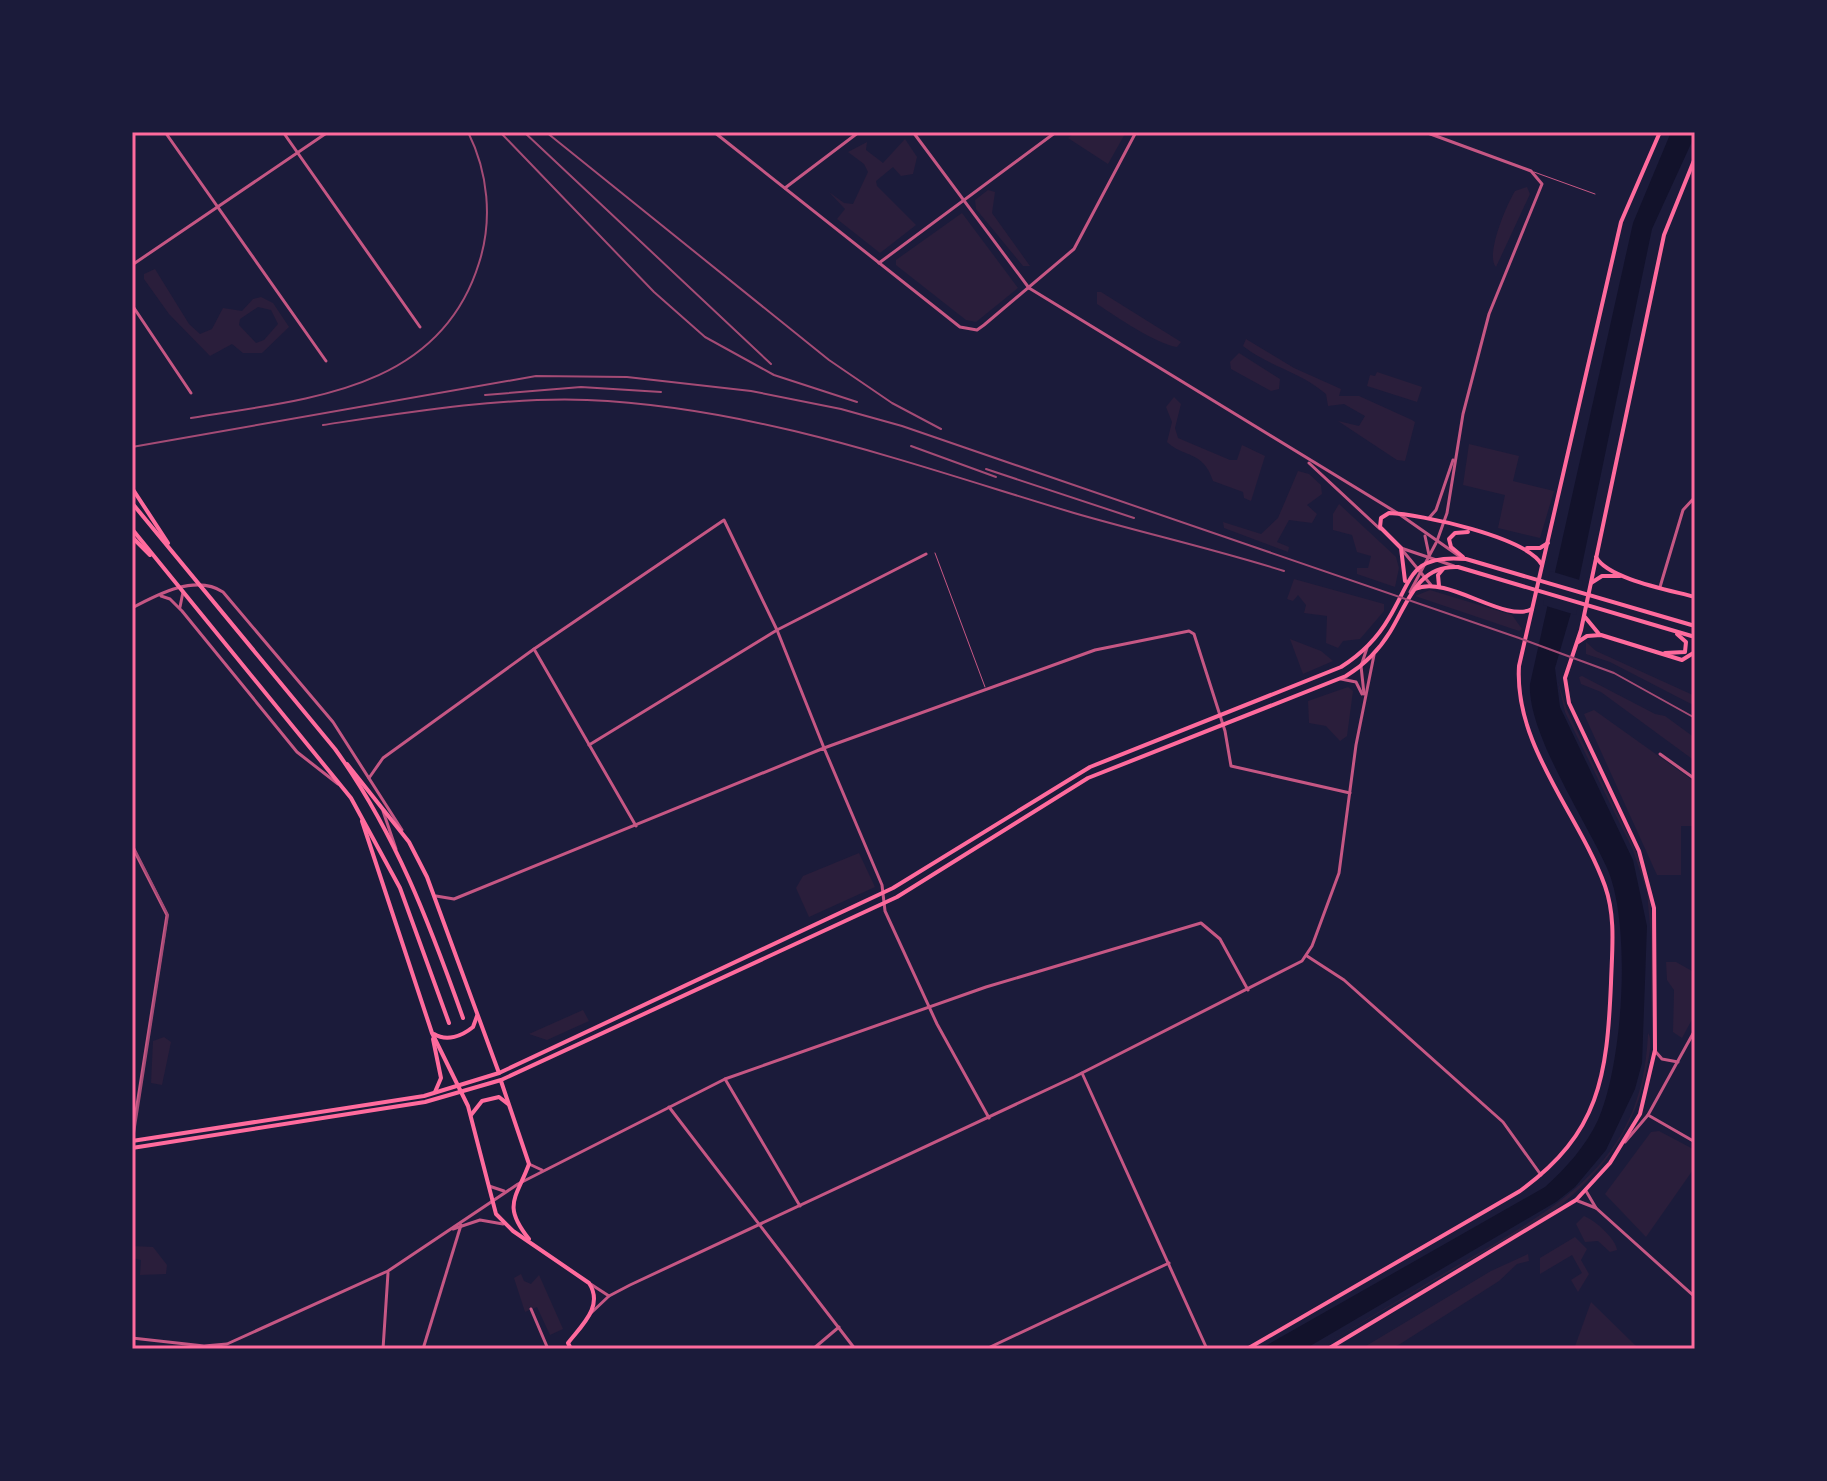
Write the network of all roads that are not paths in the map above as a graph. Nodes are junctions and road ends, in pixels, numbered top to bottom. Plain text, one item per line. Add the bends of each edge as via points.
1 (165, 132) edge
2 (283, 132) edge
3 (328, 132) edge
4 (714, 132) edge
5 (859, 132) edge
6 (913, 132) edge
7 (1056, 132) edge
8 (1136, 132) edge
9 (1425, 132) edge
10 (1660, 132) edge
11 (297, 152) junction
12 (1695, 158) edge
13 (1531, 171) junction
14 (785, 188) junction
15 (1595, 194) dead end
16 (963, 201) junction
17 (217, 206) junction
18 (879, 263) junction
19 (132, 265) edge
20 (1029, 288) junction
21 (132, 305) edge
22 (420, 327) dead end
23 (326, 361) dead end
24 (191, 393) dead end
25 (1455, 452) junction
26 (1301, 457) junction
27 (132, 488) edge
28 (1695, 497) edge
29 (132, 503) edge
30 (1399, 514) junction
31 (1424, 519) junction
32 (1445, 523) junction
33 (132, 529) edge
34 (1382, 531) junction
35 (1475, 532) junction
36 (1423, 533) junction
37 (132, 537) edge
38 (1549, 542) junction
39 (1436, 543) junction
40 (1401, 548) junction
41 (1524, 548) junction
42 (935, 553) dead end
43 (926, 554) dead end
44 (1595, 554) junction
45 (1466, 559) junction
46 (1429, 561) junction
47 (180, 562) junction
48 (1458, 567) junction
49 (1543, 567) junction
50 (1445, 568) junction
51 (1416, 569) junction
52 (169, 574) junction
53 (1623, 576) junction
54 (1421, 577) junction
55 (1405, 583) junction
56 (1431, 585) junction
57 (1660, 587) junction
58 (188, 588) junction
59 (1440, 588) junction
60 (1589, 588) junction
61 (1410, 592) junction
62 (158, 595) junction
63 (1694, 597) edge
64 (1534, 607) junction
65 (132, 608) edge
66 (1514, 610) junction
67 (182, 611) junction
68 (1584, 613) junction
69 (1695, 617) edge
70 (1681, 622) junction
71 (1695, 626) edge
72 (777, 630) junction
73 (1527, 631) junction
74 (1676, 632) junction
75 (1601, 635) junction
76 (1695, 637) edge
77 (1369, 644) junction
78 (1576, 645) junction
79 (534, 649) junction
80 (1376, 652) junction
81 (1658, 652) junction
82 (1695, 652) edge
83 (1361, 666) junction
84 (1337, 679) junction
85 (986, 690) junction
86 (1363, 702) junction
87 (1219, 716) junction
88 (1223, 725) junction
89 (589, 745) junction
90 (824, 748) junction
91 (335, 749) junction
92 (1660, 754) dead end
93 (369, 778) junction
94 (1695, 779) edge
95 (373, 784) junction
96 (347, 792) junction
97 (1350, 793) junction
98 (381, 805) junction
99 (359, 811) junction
100 (636, 826) junction
101 (409, 842) junction
102 (132, 846) edge
103 (396, 849) junction
104 (883, 892) junction
105 (436, 896) junction
106 (883, 903) junction
107 (1307, 956) junction
108 (1248, 990) junction
109 (929, 1007) junction
110 (477, 1012) junction
111 (463, 1018) dead end
112 (449, 1023) dead end
113 (1695, 1030) edge
114 (432, 1033) junction
115 (1655, 1050) junction
116 (1678, 1062) junction
117 (499, 1073) junction
118 (1082, 1073) junction
119 (725, 1079) junction
120 (501, 1080) junction
121 (459, 1086) junction
122 (462, 1093) junction
123 (432, 1094) junction
124 (509, 1105) junction
125 (669, 1107) junction
126 (1648, 1115) junction
127 (471, 1116) junction
128 (989, 1118) junction
129 (132, 1139) edge
130 (1625, 1142) junction
131 (1695, 1142) edge
132 (132, 1148) edge
133 (529, 1164) junction
134 (546, 1170) junction
135 (1541, 1175) junction
136 (487, 1183) junction
137 (518, 1184) junction
138 (511, 1189) junction
139 (1586, 1191) junction
140 (1576, 1200) junction
141 (491, 1201) junction
142 (800, 1206) junction
143 (1596, 1208) junction
144 (461, 1224) junction
145 (506, 1225) junction
146 (759, 1226) junction
147 (533, 1244) junction
148 (1169, 1263) junction
149 (388, 1271) junction
150 (589, 1283) junction
151 (609, 1296) junction
152 (1695, 1297) edge
153 (531, 1309) dead end
154 (590, 1313) junction
155 (839, 1327) junction
156 (132, 1338) edge
157 (568, 1343) junction
158 (227, 1347) edge
159 (1208, 1348) edge
160 (383, 1349) edge
161 (423, 1349) edge
162 (548, 1349) edge
163 (562, 1349) edge
164 (571, 1349) edge
165 (813, 1349) edge
166 (855, 1349) edge
167 (986, 1349) edge
168 (1247, 1349) edge
169 (1328, 1349) edge

1 - 17 street
2 - 11 street
3 - 11 street
4 - 14 street
5 - 14 street
6 - 16 street
7 - 16 street
8 - 20 street via 1076,245
9 - 13 street
10 - 38 main road via 1621,222
11 - 17 street
11 - 22 street
12 - 44 main road via 1664,235
13 - 15 lane
13 - 25 street via 1540,179 1542,191 1489,314
14 - 18 street
16 - 18 street
16 - 20 street
17 - 19 street
17 - 23 street
18 - 20 street via 969,330 984,325
20 - 26 street
21 - 24 street
25 - 31 street via 1436,510
25 - 32 street
26 - 30 street
26 - 34 street
27 - 47 main road
28 - 57 street via 1683,510
29 - 47 main road
30 - 31 main road
30 - 34 main road via 1385,515
30 - 36 street
31 - 32 main road
32 - 35 main road
32 - 39 street
33 - 52 main road
34 - 40 main road
35 - 41 main road
35 - 45 main road via 1455,533 1449,539
36 - 39 street
36 - 46 street
37 - 52 main road
38 - 41 main road
38 - 49 main road
39 - 45 street
39 - 46 street
40 - 46 street
40 - 51 street
40 - 55 main road
41 - 49 main road
42 - 85 lane
43 - 72 street
44 - 53 main road
44 - 60 main road
45 - 46 main road
45 - 70 main road
46 - 48 street
46 - 51 main road
46 - 54 street
47 - 91 main road
48 - 50 main road
48 - 74 main road
49 - 64 main road
50 - 54 main road
50 - 59 main road via 1437,579
51 - 54 street
51 - 55 main road
52 - 96 main road
53 - 57 main road
53 - 60 main road via 1602,576
54 - 56 street
54 - 61 main road
55 - 77 main road via 1389,618
56 - 59 main road
56 - 61 main road
57 - 63 main road
58 - 62 street
58 - 67 street via 179,601
58 - 93 street via 210,585 228,596 333,722
59 - 66 main road
60 - 68 main road
61 - 80 main road
62 - 65 street
62 - 67 street
64 - 66 main road via 1529,612
64 - 73 main road
66 - 73 main road via 1524,615
67 - 96 street via 297,752
68 - 75 main road via 1588,625
68 - 78 main road
69 - 70 main road
70 - 71 main road
72 - 79 street via 728,523 720,520
72 - 89 street
72 - 90 street
73 - 135 main road via 1518,675 1533,737 1601,878 1613,930 1608,1049 1601,1084 1587,1122
74 - 76 main road
74 - 81 main road via 1686,642 1685,652
75 - 78 main road via 1587,636
75 - 81 main road
77 - 83 street
77 - 87 main road via 1341,667
78 - 115 main road via 1565,691 1651,886
79 - 89 street
79 - 93 street via 383,758
80 - 83 main road
80 - 86 street
81 - 82 main road via 1682,660
83 - 84 main road
83 - 86 street
84 - 86 street via 1356,682
84 - 88 main road
85 - 87 street via 1095,650 1189,631
85 - 90 street
86 - 97 street
87 - 88 street
87 - 104 main road via 1073,775
88 - 97 street via 1233,768
88 - 106 main road via 1088,778
89 - 100 street
90 - 100 street
90 - 104 street
91 - 98 main road
91 - 103 main road
92 - 94 street
93 - 95 street
95 - 98 street
95 - 101 street
96 - 99 main road
97 - 107 street via 1337,883
98 - 101 main road
98 - 103 street
99 - 112 main road via 400,888
99 - 114 main road
100 - 105 street via 454,899
101 - 105 main road
102 - 129 street via 167,915
103 - 111 main road
104 - 106 street
104 - 117 main road
105 - 110 main road
106 - 109 street
106 - 120 main road
107 - 108 street
107 - 135 street via 1344,980 1503,1122
108 - 109 street via 1220,939 1197,923
108 - 118 street
109 - 119 street
109 - 128 street
110 - 114 main road via 473,1027 461,1035 443,1038
110 - 117 main road
113 - 116 street
114 - 121 main road
114 - 123 main road via 441,1078
115 - 116 street via 1662,1059
115 - 130 main road via 1640,1114
116 - 126 street
117 - 120 main road
117 - 121 main road
118 - 128 street
118 - 148 street
119 - 125 street
119 - 142 street
120 - 122 main road
120 - 124 main road
121 - 122 main road
121 - 123 main road
122 - 127 main road
122 - 132 main road
123 - 129 main road
124 - 127 main road via 494,1097 476,1104
124 - 133 main road
125 - 134 street
125 - 146 street
126 - 130 street
126 - 131 street
127 - 136 main road
128 - 142 street
130 - 139 main road
133 - 134 street
133 - 137 main road
134 - 137 street
135 - 168 main road
136 - 138 street via 498,1191
136 - 141 main road
137 - 138 street
137 - 147 main road via 514,1218
138 - 141 street
139 - 140 main road
139 - 143 street
140 - 143 street
140 - 169 main road
141 - 144 street
141 - 145 main road
142 - 146 street
143 - 152 street
144 - 145 street via 486,1220
144 - 149 street
144 - 161 street
145 - 147 main road
146 - 151 street
146 - 155 street
147 - 150 main road
148 - 159 street
148 - 167 street
149 - 158 street
149 - 160 street
150 - 151 street
150 - 154 main road via 596,1297
151 - 154 street
153 - 162 street
154 - 157 main road
155 - 165 street
155 - 166 street
156 - 158 street
157 - 163 street
157 - 164 main road

